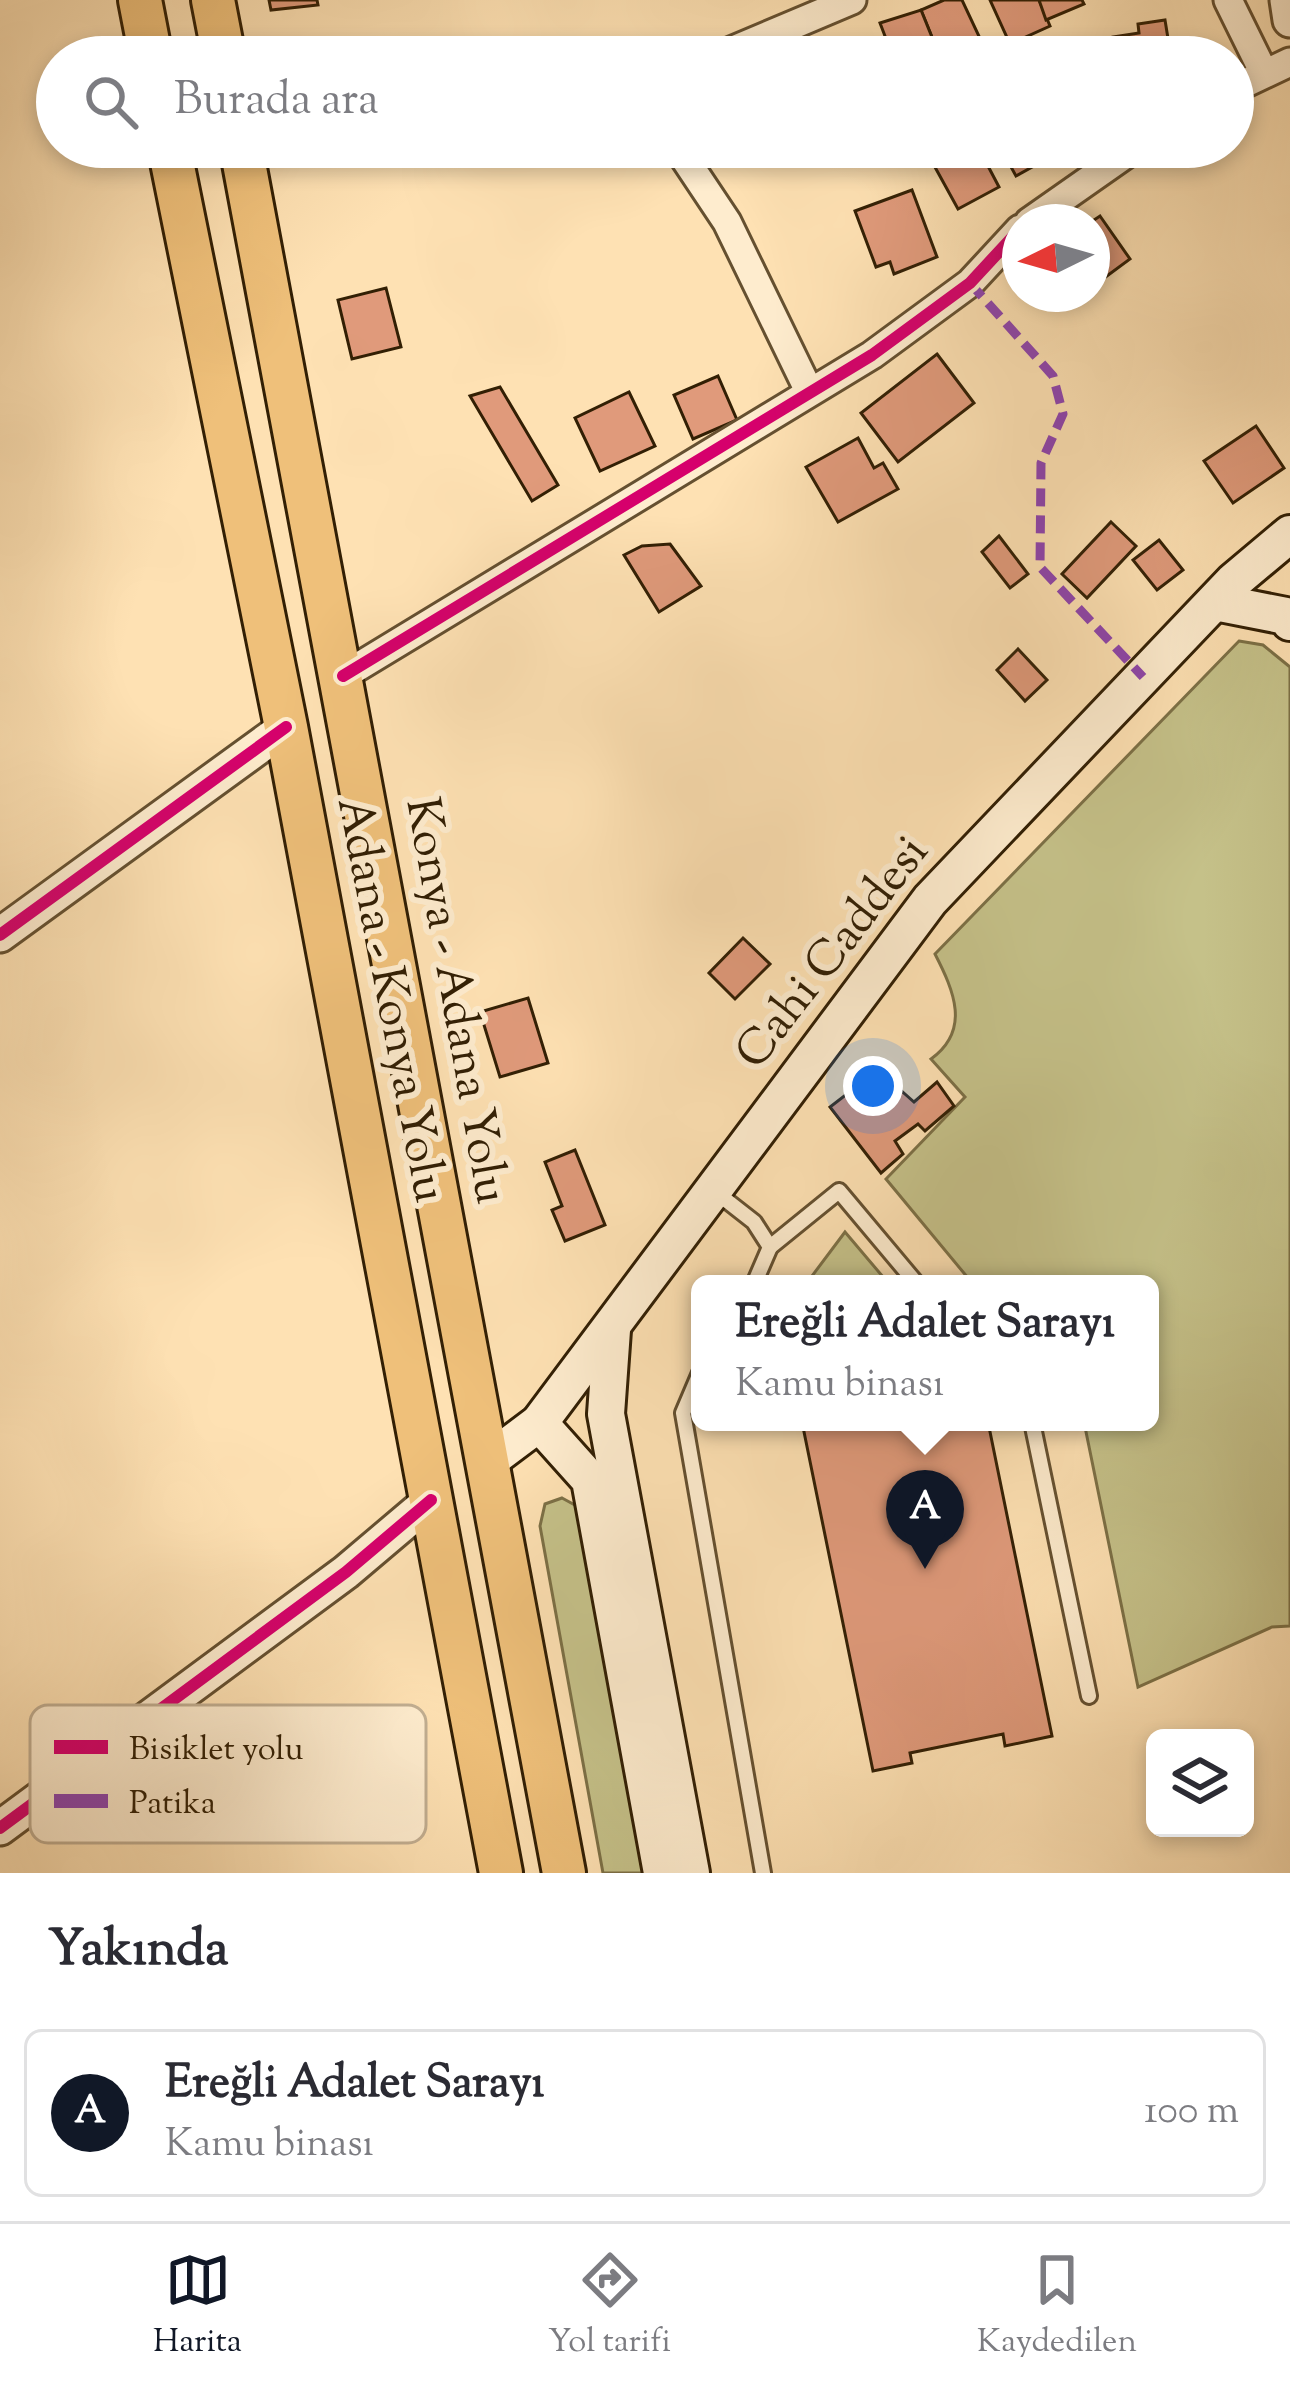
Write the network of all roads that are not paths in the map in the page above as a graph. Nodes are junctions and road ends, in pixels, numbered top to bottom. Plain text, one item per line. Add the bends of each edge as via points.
1 (140, 0) edge
2 (212, 0) edge
3 (852, 0) edge
4 (1228, 0) edge
5 (1287, 0) edge
6 (1290, 20) edge
7 (148, 36) edge
8 (220, 36) edge
9 (767, 36) edge
10 (1254, 36) edge
11 (1254, 36) edge
12 (1276, 67) edge
13 (174, 168) edge
14 (245, 168) edge
15 (691, 168) edge
16 (1106, 168) edge
17 (1055, 204) edge
18 (1002, 248) edge
19 (809, 391) junction
20 (1290, 534) edge
21 (1215, 602) junction
22 (1290, 622) edge
23 (343, 676) junction
24 (286, 727) junction
25 (0, 935) edge
26 (713, 1190) junction
27 (770, 1247) junction
28 (758, 1275) edge
29 (909, 1275) edge
30 (612, 1330) junction
31 (691, 1395) edge
32 (539, 1423) junction
33 (1034, 1431) edge
34 (487, 1462) junction
35 (431, 1500) junction
36 (1089, 1696) dead end
37 (166, 1705) edge
38 (30, 1806) edge
39 (0, 1828) edge
40 (501, 1873) edge
41 (564, 1873) edge
42 (662, 1873) edge
43 (691, 1873) edge
44 (763, 1873) edge

1 - 7 highway
2 - 8 highway
3 - 9 street
4 - 11 street
5 - 6 street
10 - 12 street
13 - 24 highway, Adana - Konya Yolu
14 - 23 highway, Konya - Adana Yolu
15 - 19 street via 727,222
16 - 17 street
18 - 19 street via 970,283 872,356
19 - 23 street
20 - 21 main road, Cahi Caddesi
21 - 22 main road
21 - 26 main road, Cahi Caddesi via 930,900
23 - 34 highway, Konya - Adana Yolu
24 - 25 street
24 - 35 highway, Adana - Konya Yolu
26 - 27 lane via 754,1222
26 - 30 main road, Cahi Caddesi
27 - 28 lane
27 - 29 lane via 839,1191
30 - 32 main road, Cahi Caddesi
30 - 43 main road via 606,1414
31 - 44 lane via 683,1414
32 - 34 main road, Cahi Caddesi
32 - 42 main road via 590,1480
33 - 36 lane
34 - 35 highway
34 - 41 highway, Konya - Adana Yolu
35 - 37 street
35 - 40 highway, Adana - Konya Yolu
38 - 39 street

